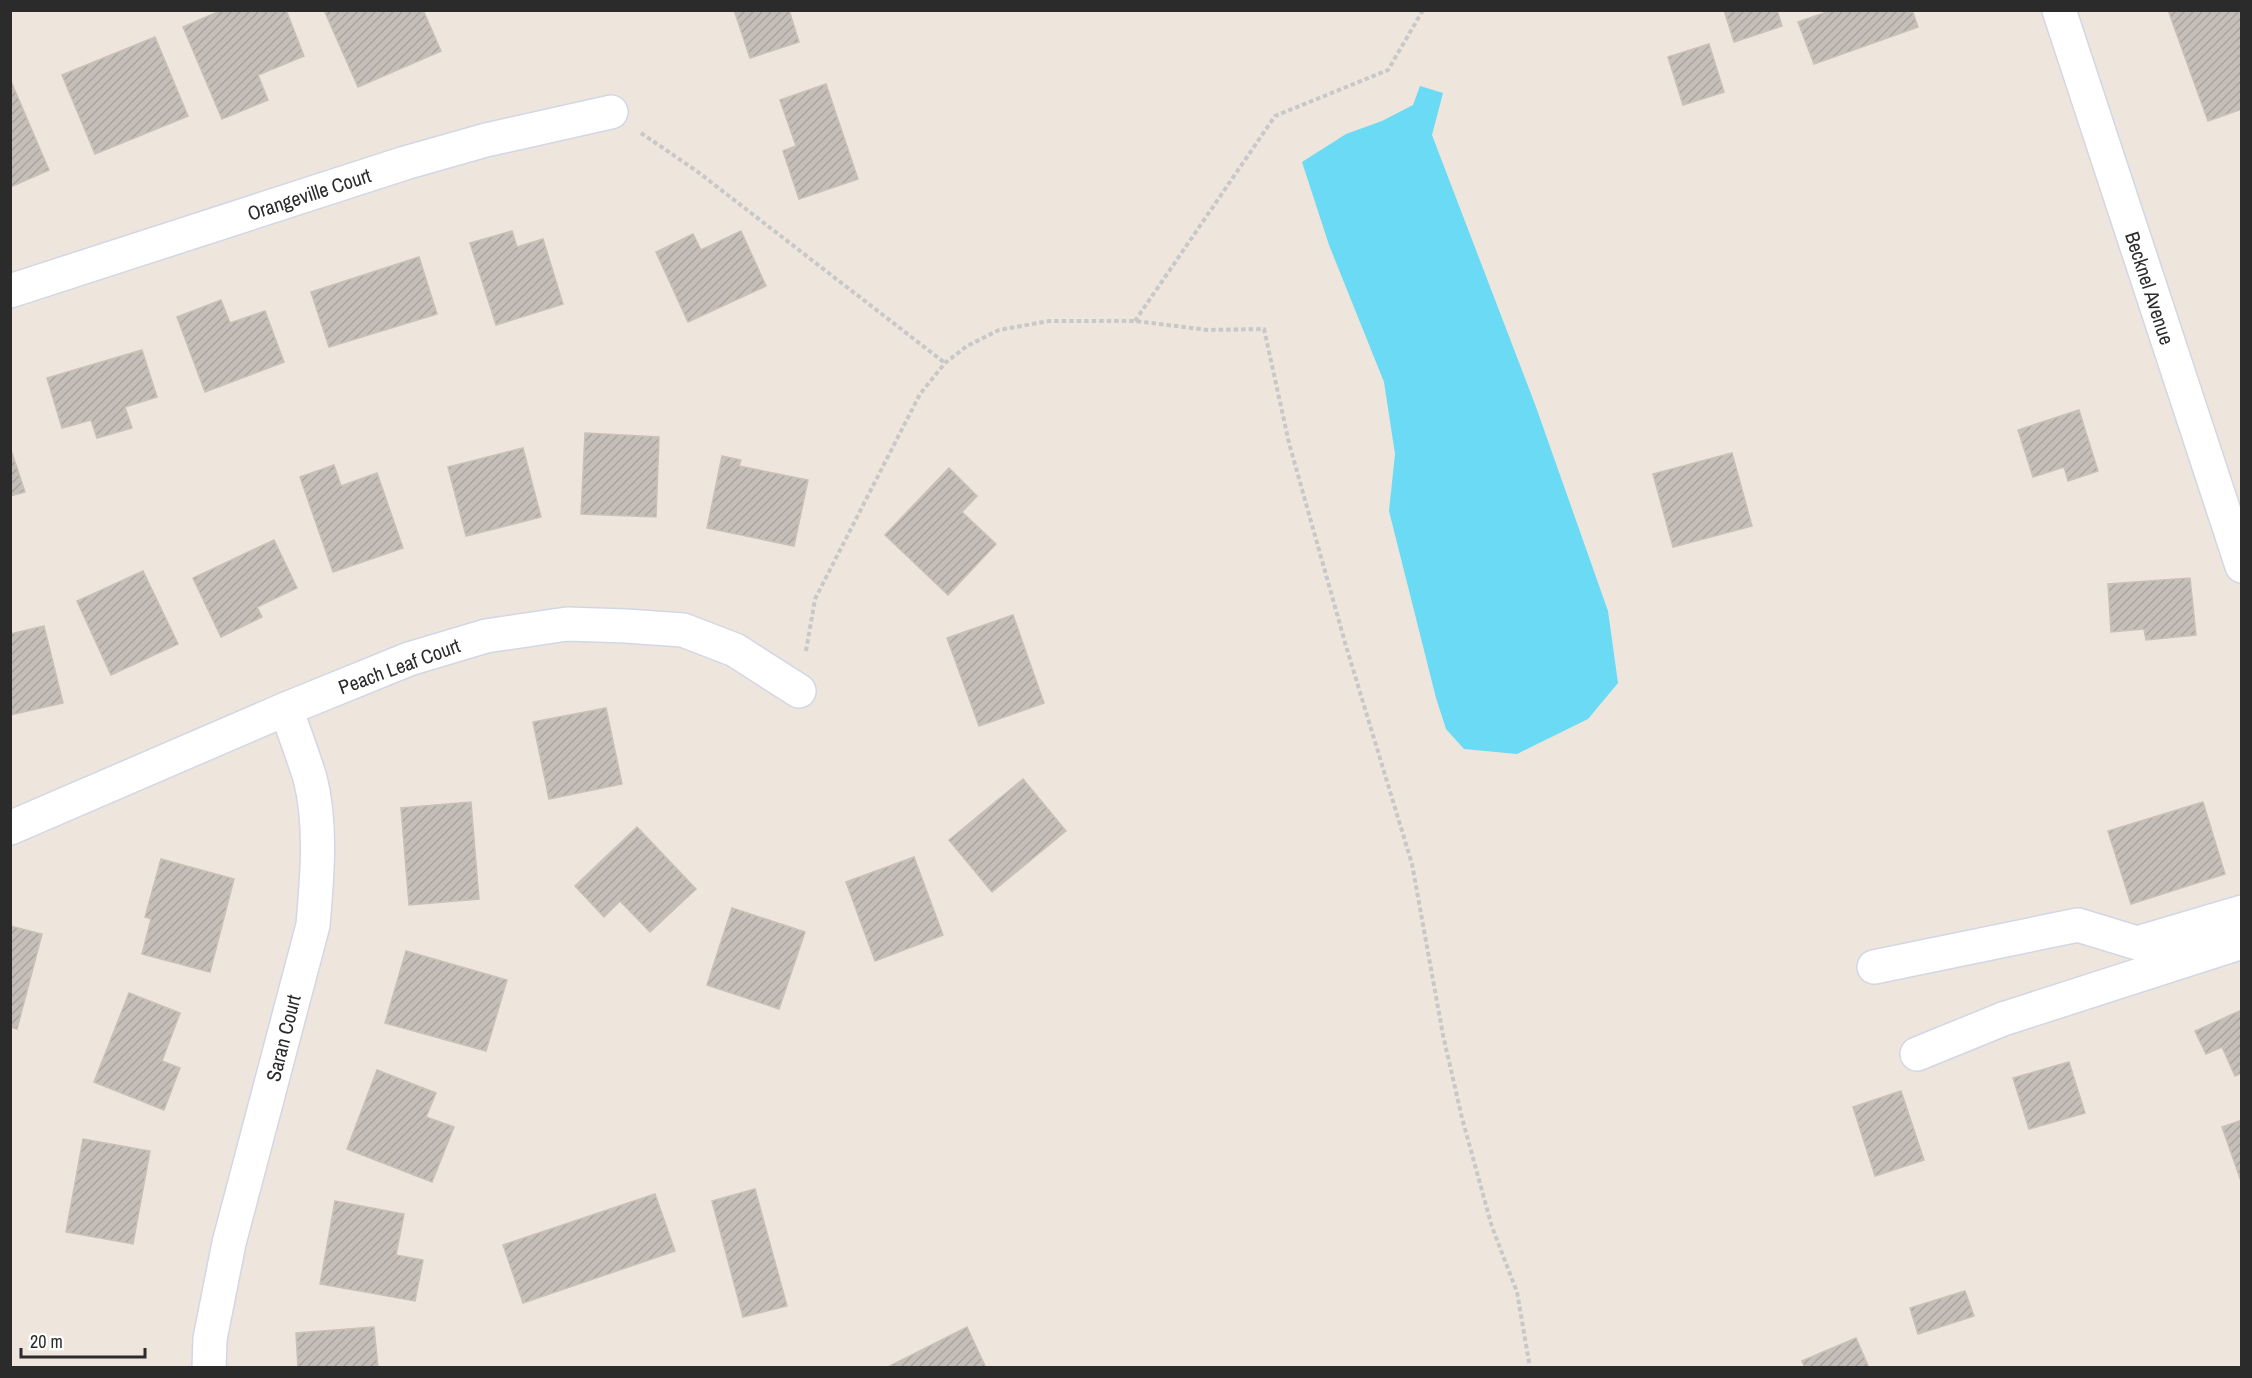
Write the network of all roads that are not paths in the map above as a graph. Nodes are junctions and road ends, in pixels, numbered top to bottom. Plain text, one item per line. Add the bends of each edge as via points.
1 (2059, 10) edge
2 (611, 112) road end
3 (10, 291) edge
4 (2239, 548) edge
5 (799, 690) road end
6 (286, 709) junction
7 (10, 828) edge
8 (2241, 912) edge
9 (2241, 942) edge
10 (1874, 967) dead end
11 (1917, 1054) dead end
12 (209, 1368) edge

1 - 4 street, Becknel Avenue
2 - 3 street, Orangeville Court via 405,163
5 - 6 street, Peach Leaf Court via 735,650 683,630 567,624 486,636 409,659
6 - 7 street, Peach Leaf Court
6 - 12 street, Saran Court via 310,780 317,873 313,925 229,1243 210,1339
8 - 10 street via 2138,944 2078,926
9 - 11 street via 2002,1020

